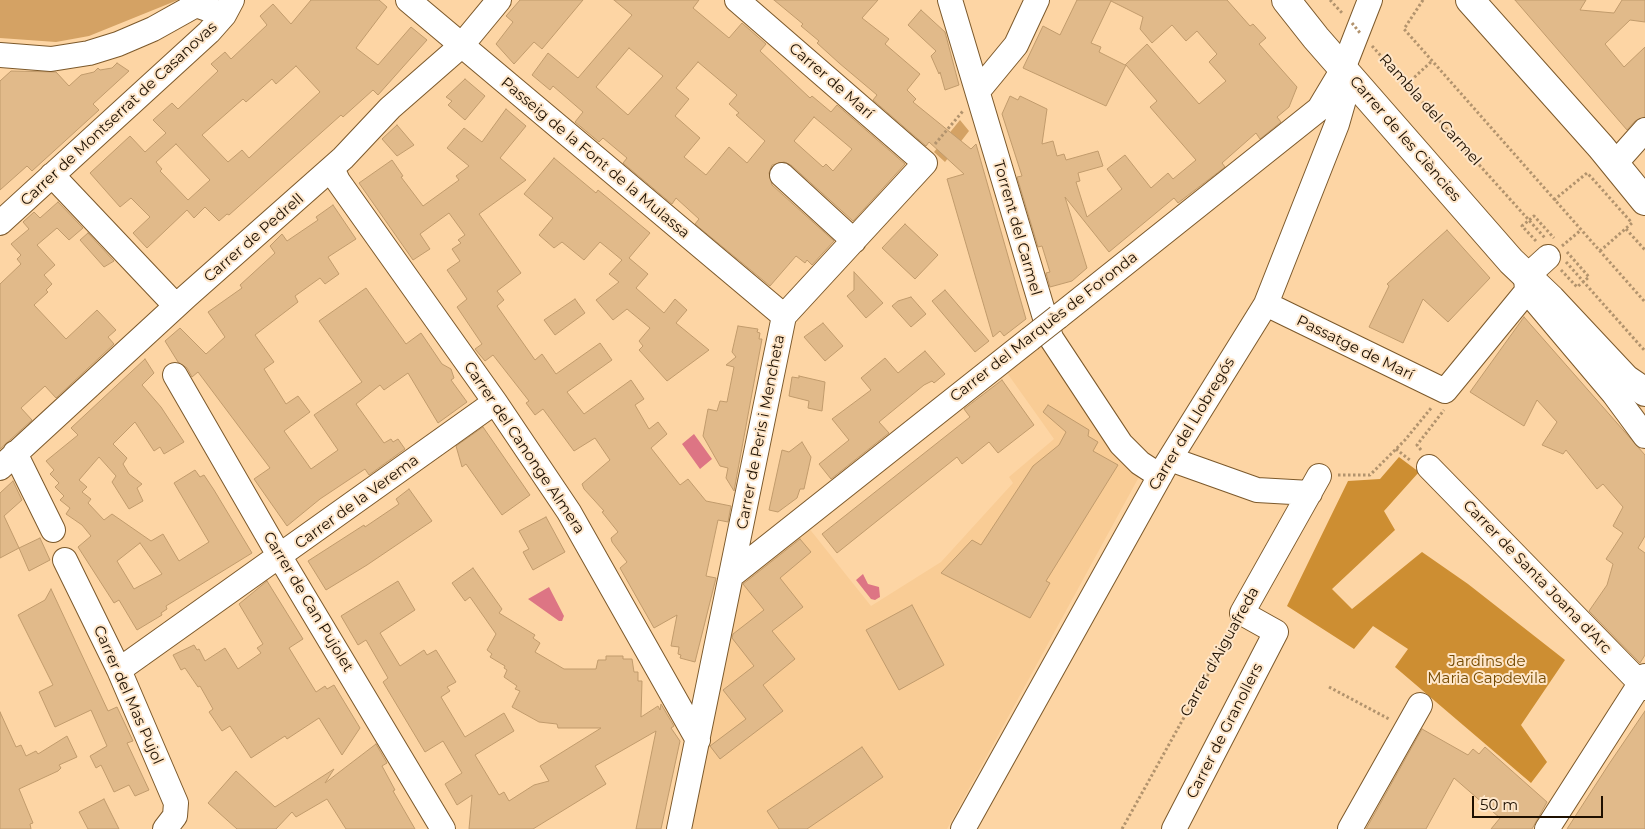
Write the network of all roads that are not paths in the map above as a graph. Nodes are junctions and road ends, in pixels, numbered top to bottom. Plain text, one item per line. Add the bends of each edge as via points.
1 (408, 0) edge
2 (499, 0) edge
3 (738, 0) edge
4 (950, 0) edge
5 (1037, 0) edge
6 (1286, 0) edge
7 (1370, 0) edge
8 (1470, 0) edge
9 (222, 16) edge
10 (461, 46) junction
11 (0, 55) edge
12 (1343, 68) junction
13 (971, 100) junction
14 (1645, 130) edge
15 (1610, 152) junction
16 (925, 163) joint
17 (332, 168) junction
18 (52, 175) junction
19 (782, 175) dead end
20 (1645, 180) edge
21 (1645, 201) edge
22 (0, 223) edge
23 (854, 240) junction
24 (1556, 251) road end
25 (1526, 284) junction
26 (1266, 304) junction
27 (176, 306) junction
28 (784, 316) junction
29 (175, 375) dead end
30 (1644, 392) edge
31 (495, 402) junction
32 (1645, 436) edge
33 (1426, 459) road end
34 (8, 461) edge
35 (1165, 467) junction
36 (1314, 485) joint
37 (53, 530) dead end
38 (280, 557) junction
39 (65, 560) dead end
40 (732, 575) junction
41 (1276, 632) joint
42 (119, 670) junction
43 (1643, 682) edge
44 (1420, 705) dead end
45 (698, 740) junction
46 (1352, 828) edge
47 (165, 829) edge
48 (443, 829) edge
49 (679, 829) edge
50 (963, 829) edge
51 (1174, 829) edge
52 (1547, 829) edge

1 - 10 street, Passeig de la Font de la Mulassa
2 - 10 street, Carrer de Pedrell
3 - 16 street, Carrer de Marí
4 - 13 street, Torrent del Carmel
5 - 13 street via 1016,45
6 - 12 main road, Carrer de les Ciències
7 - 12 street, Carrer del Llobregós
8 - 15 main road
9 - 11 street via 196,5 153,29 89,53 51,59
9 - 18 street, Carrer de Montserrat de Casanovas
10 - 17 street, Carrer de Pedrell via 390,108
10 - 28 street, Passeig de la Font de la Mulassa
12 - 25 main road, Carrer de les Ciències
12 - 26 street, Carrer del Llobregós via 1347,89 1338,124
12 - 40 street, Carrer del Marquès de Foronda, bridge via 1319,109
13 - 35 street, Torrent del Carmel via 1051,338 1121,444 1140,463
14 - 15 street
15 - 20 street
15 - 21 main road
16 - 23 street, Carrer de Peris i Mencheta
17 - 27 street, Carrer de Pedrell
17 - 31 street, Carrer del Canonge Almera via 338,181
18 - 22 street, Carrer de Montserrat de Casanovas
18 - 27 street
19 - 23 street
23 - 28 street, Carrer de Peris i Mencheta
24 - 25 street
25 - 26 street, Passatge de Marí via 1441,401
25 - 30 main road, Carrer de les Ciències via 1551,299 1626,379
25 - 32 street, Carrer de les Ciències
26 - 35 street, Carrer del Llobregós
27 - 34 street, Carrer de Pedrell
28 - 40 street, Carrer de Peris i Mencheta
29 - 38 street, Carrer de Can Pujolet
31 - 38 street, Carrer de la Verema
31 - 45 street, Carrer del Canonge Almera via 569,512
33 - 43 street, Carrer de Santa Joana d'Arc
34 - 37 street
35 - 36 street, Torrent del Carmel via 1256,490
35 - 50 street, Carrer del Llobregós
36 - 41 street, Carrer d'Aiguafreda via 1242,613
38 - 42 street, Carrer de la Verema
38 - 48 street, Carrer de Can Pujolet
39 - 42 street, Carrer del Mas Pujol
40 - 45 street, Carrer de Peris i Mencheta
41 - 51 street, Carrer de Granollers
42 - 47 street, Carrer del Mas Pujol via 176,802 175,816
43 - 52 street
44 - 46 street
45 - 49 street, Carrer de Peris i Mencheta

